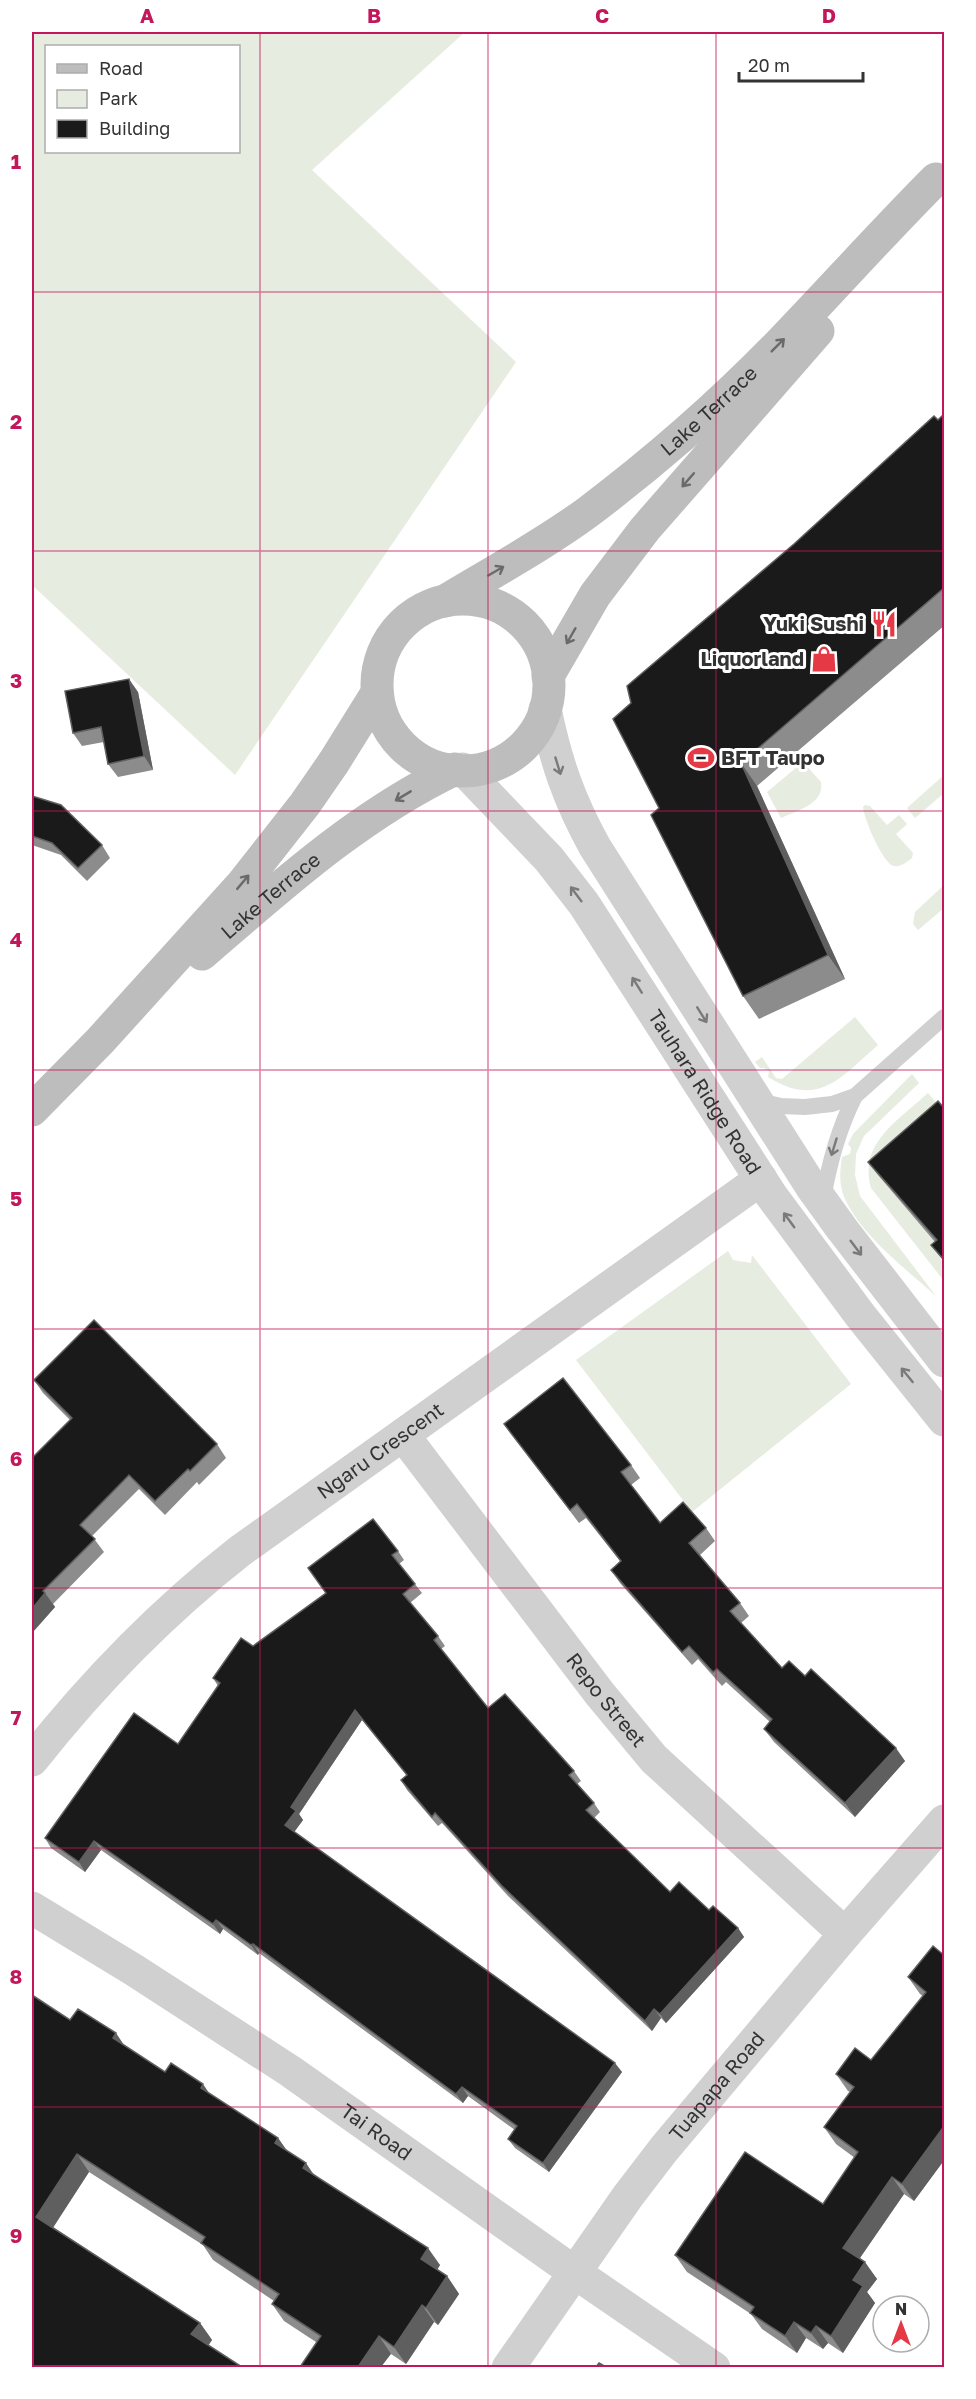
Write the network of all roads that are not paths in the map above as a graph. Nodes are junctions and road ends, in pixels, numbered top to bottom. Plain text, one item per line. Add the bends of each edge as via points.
1 (940, 174) edge
2 (445, 601) junction
3 (548, 676) junction
4 (377, 693) junction
5 (545, 710) junction
6 (459, 769) junction
7 (945, 1017) edge
8 (100, 1041) junction
9 (855, 1096) junction
10 (755, 1100) junction
11 (32, 1110) edge
12 (761, 1179) junction
13 (823, 1202) junction
14 (945, 1361) edge
15 (945, 1420) edge
16 (403, 1435) junction
17 (32, 1760) edge
18 (945, 1821) edge
19 (32, 1908) edge
20 (845, 1934) junction
21 (574, 2272) junction
22 (508, 2367) edge
23 (714, 2367) edge

2 -> 1 main road, Lake Terrace via 586,513 657,456 782,340
1 -> 3 main road, Lake Terrace via 798,356 645,529 595,595
2 - 3 main road via 483,601 520,621 542,651
2 - 4 main road via 419,611 394,634 379,665
3 - 5 main road
4 - 6 main road via 384,719 408,752 446,769
8 -> 4 main road, Lake Terrace via 273,846 334,762
5 - 6 main road via 531,738 513,755 487,767
5 -> 10 street, Tauhara Ridge Road via 558,767 579,818
6 -> 8 main road, Lake Terrace via 420,786 359,825
12 -> 6 street, Tauhara Ridge Road via 584,904 549,859
7 - 9 lane
8 - 11 main road, Lake Terrace
9 - 10 lane via 806,1107
9 -> 13 lane via 833,1148
10 - 13 street, Tauhara Ridge Road
15 -> 12 street, Tauhara Ridge Road via 860,1315
12 - 16 street, Ngaru Crescent
13 -> 14 street, Tauhara Ridge Road
16 - 17 street, Ngaru Crescent via 201,1581 110,1670
16 - 20 street, Repo Street via 654,1759
18 - 20 street, Tuapapa Road
19 - 21 street, Tai Road via 281,2065
20 - 21 street, Tuapapa Road via 671,2141
21 - 22 street, Tuapapa Road
21 - 23 street, Tai Road

